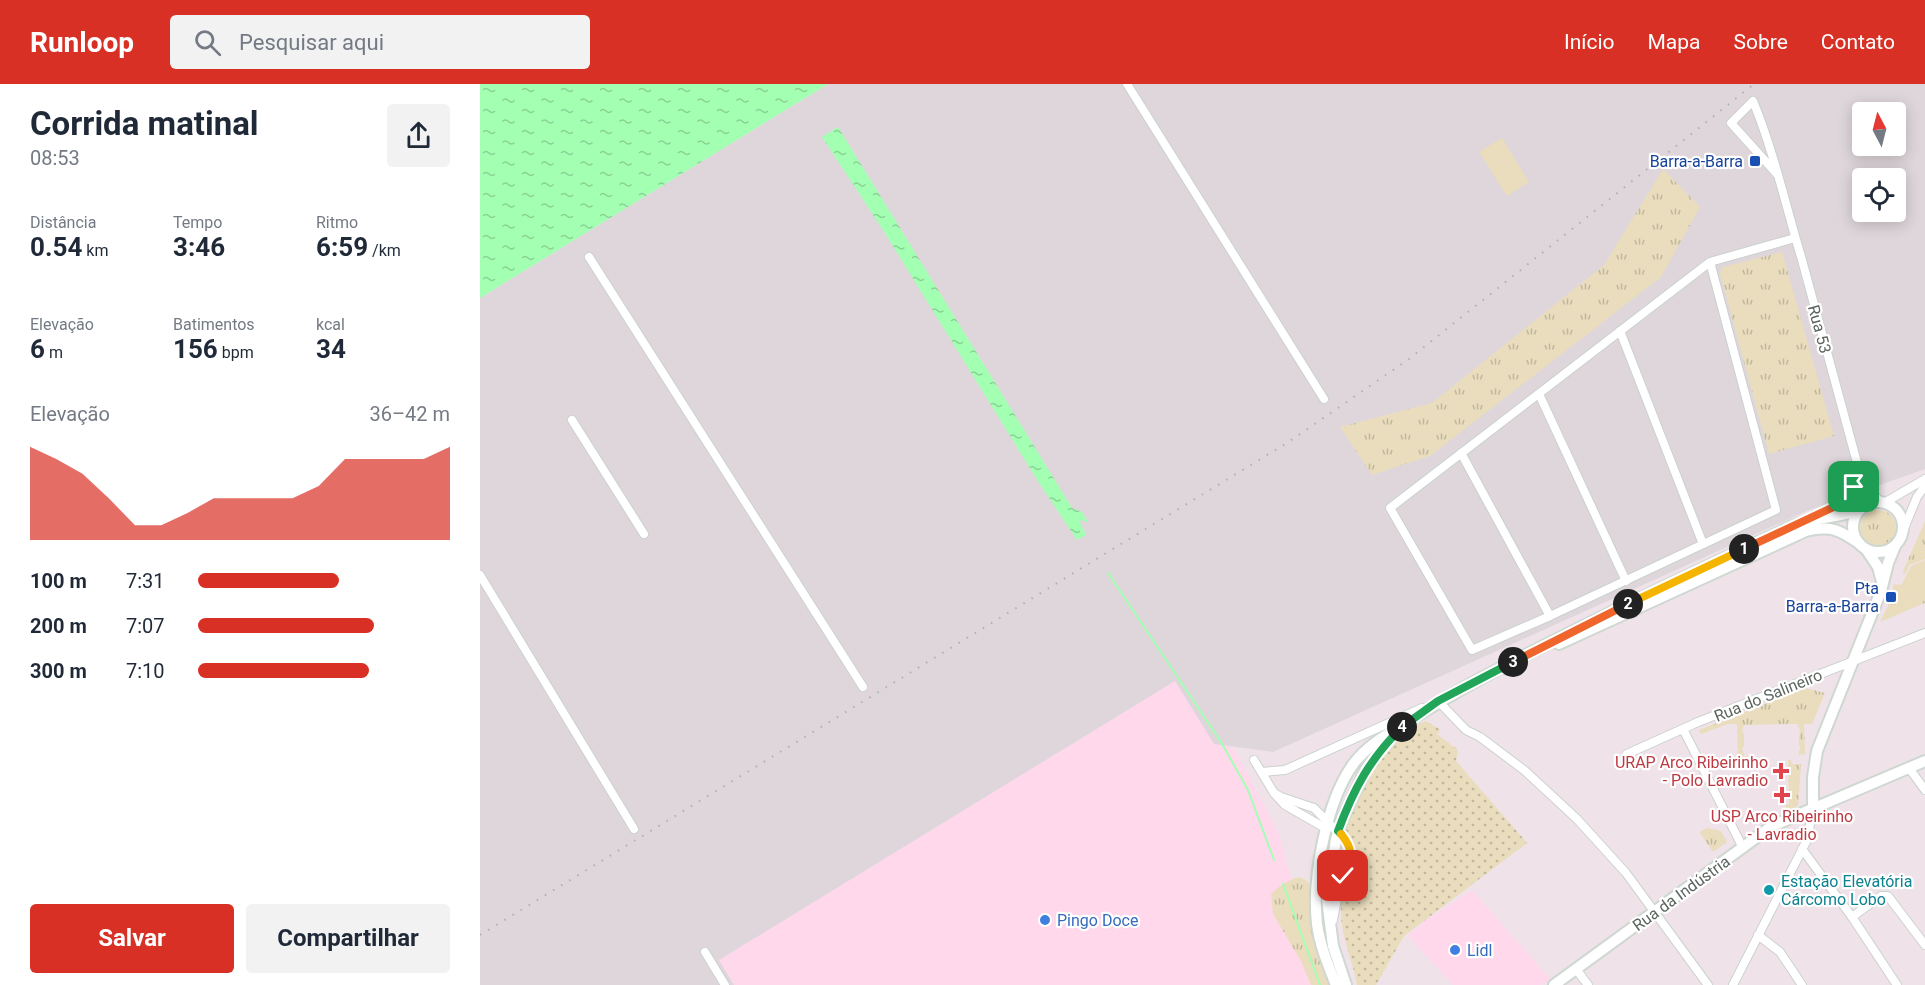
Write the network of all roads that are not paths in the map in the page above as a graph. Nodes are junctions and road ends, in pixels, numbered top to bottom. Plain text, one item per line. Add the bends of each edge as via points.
1 (1127, 84) edge
2 (1777, 174) junction
3 (1795, 238) junction
4 (589, 257) dead end
5 (1710, 262) junction
6 (1620, 331) junction
7 (1539, 394) junction
8 (1324, 399) dead end
9 (572, 420) dead end
10 (1461, 453) junction
11 (1858, 470) junction
12 (1925, 479) edge
13 (1863, 485) junction
14 (1925, 486) edge
15 (1883, 503) junction
16 (1861, 510) junction
17 (1802, 522) junction
18 (1903, 531) junction
19 (644, 534) dead end
20 (1703, 544) junction
21 (1863, 546) junction
22 (1895, 546) junction
23 (480, 575) edge
24 (1626, 581) junction
25 (1881, 591) junction
26 (1550, 616) junction
27 (1925, 633) edge
28 (1853, 661) junction
29 (1487, 675) junction
30 (862, 687) dead end
31 (1438, 701) junction
32 (1406, 723) junction
33 (1683, 729) junction
34 (1627, 754) dead end
35 (1254, 760) dead end
36 (1925, 761) edge
37 (1909, 768) junction
38 (1262, 772) junction
39 (1925, 790) edge
40 (1274, 793) junction
41 (1813, 808) junction
42 (1326, 824) junction
43 (634, 829) dead end
44 (1338, 831) junction
45 (1743, 848) junction
46 (1802, 849) junction
47 (1655, 911) junction
48 (1852, 917) junction
49 (1331, 935) junction
50 (1758, 935) junction
51 (1925, 945) edge
52 (705, 952) dead end
53 (1576, 969) junction
54 (724, 985) edge
55 (1336, 985) edge
56 (1346, 985) edge
57 (1554, 985) edge
58 (1588, 985) edge
59 (1708, 985) edge
60 (1733, 985) edge
61 (1802, 985) edge
62 (1897, 985) edge

1 - 8 street
2 - 2 street, Rua 53 via 1731,123 1754,101 1765,130
2 - 3 street, Rua 53
3 - 5 street
3 - 11 street, Rua 53
4 - 30 street
5 - 6 street
5 - 20 street via 1776,510
6 - 7 street
6 - 20 street
7 - 10 street
7 - 24 street
9 - 19 street
10 - 26 street
10 - 26 street via 1390,508 1472,650
11 - 13 street, Rua 53
11 - 17 street via 1854,487 1845,500
12 - 15 street
13 - 15 street, Rua 53
13 - 16 street, Rua 53
14 - 18 street
15 - 16 street
15 - 18 street via 1901,517
16 - 17 street
16 - 21 street via 1854,531
17 - 29 street via 1564,634
18 - 22 street
20 - 24 street
21 - 22 street via 1881,552
21 - 25 street via 1878,567
21 - 29 street via 1837,530 1806,531
22 - 25 street
23 - 43 street
24 - 26 street
25 - 28 street
27 - 28 street, Rua do Salineiro
28 - 33 street, Rua do Salineiro
28 - 41 street via 1817,751
29 - 31 street
31 - 32 street
31 - 38 street via 1284,770
31 - 47 street via 1466,730 1524,770 1577,819
32 - 42 street via 1385,734 1354,764
32 - 44 street via 1366,770
33 - 34 street, Rua do Salineiro
33 - 45 street
35 - 38 street
36 - 37 street, Rua da Indústria
37 - 39 street
37 - 41 street, Rua da Indústria
38 - 40 street
40 - 42 street via 1285,805
40 - 42 street via 1311,805
41 - 45 street, Rua da Indústria via 1772,826
41 - 46 street
42 - 44 street
42 - 55 street via 1316,913 1323,951
44 - 49 street via 1327,900
44 - 49 street via 1351,854 1339,888
45 - 47 street, Rua da Indústria
46 - 48 street
46 - 50 street
47 - 53 street, Rua da Indústria
47 - 59 street
48 - 51 street via 1881,896 1888,896
48 - 62 street
49 - 56 street
50 - 60 street
50 - 61 street via 1780,952
52 - 54 street
53 - 57 street, Rua da Indústria
53 - 58 street

